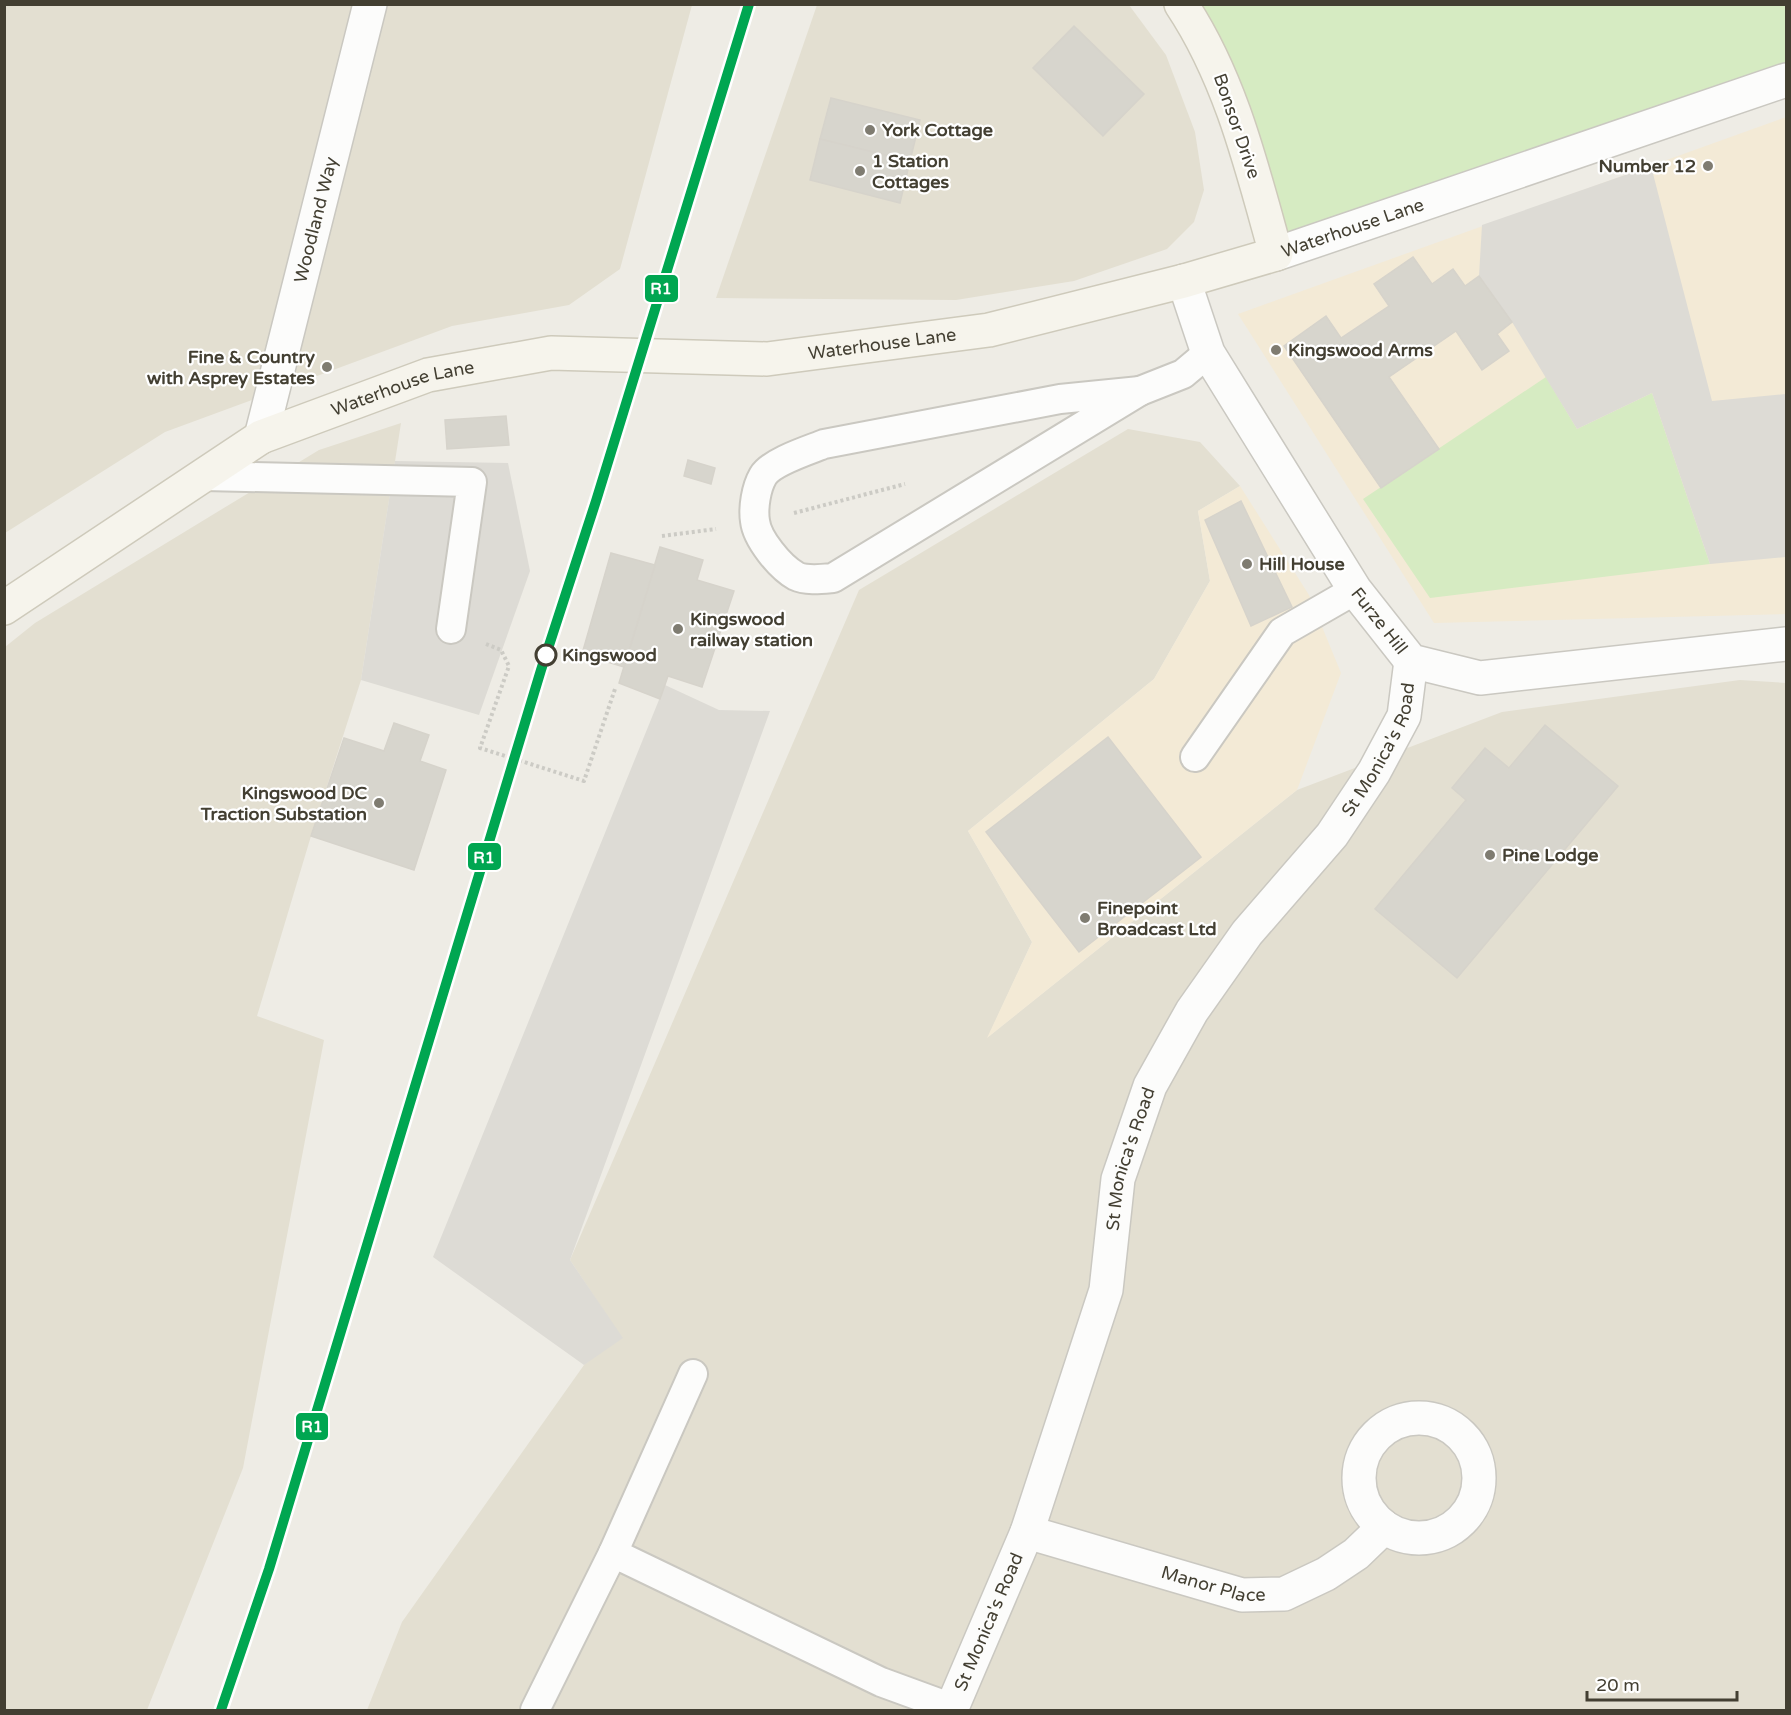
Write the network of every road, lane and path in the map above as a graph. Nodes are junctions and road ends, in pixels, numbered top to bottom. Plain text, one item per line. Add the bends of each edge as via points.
1 (370, 4) edge
2 (1181, 4) edge
3 (1786, 80) edge
4 (1276, 254) junction
5 (1184, 281) junction
6 (1208, 353) junction
7 (1140, 391) junction
8 (261, 437) junction
9 (204, 476) junction
10 (942, 512) junction
11 (755, 523) junction
12 (662, 536) dead end
13 (1355, 590) junction
14 (4, 608) edge
15 (451, 629) dead end
16 (1786, 644) edge
17 (1411, 661) junction
18 (509, 666) dead end
19 (615, 689) dead end
20 (1195, 757) dead end
21 (693, 1374) dead end
22 (1384, 1527) dead end
23 (1027, 1532) junction
24 (613, 1553) junction
25 (952, 1709) edge
26 (535, 1710) edge

1 - 8 street, Woodland Way
2 - 4 main road, Bonsor Drive via 1216,66 1250,160
3 - 4 street, Waterhouse Lane
4 - 5 main road, Waterhouse Lane
5 - 6 street, Furze Hill
5 - 8 main road, Waterhouse Lane via 988,330 767,359 551,352 428,375
6 - 7 lane via 1183,374
6 - 13 street, Furze Hill
7 - 10 lane
7 - 11 lane via 1060,399 824,444 787,458 763,474 755,500
8 - 9 main road, Waterhouse Lane
9 - 14 main road, Waterhouse Lane
9 - 15 lane via 472,482
10 - 11 path via 917,481
10 - 11 lane via 833,578 820,580 797,577 772,555
11 - 12 path
13 - 17 street, Furze Hill
13 - 20 lane via 1282,632
16 - 17 street, Furze Hill via 1480,678
17 - 23 street, St Monica's Road via 1404,716 1374,772 1332,835 1248,933 1192,1011 1150,1086 1118,1179 1106,1290
18 - 19 path via 480,748 584,781
21 - 24 lane
22 - 23 street, Manor Place via 1356,1554 1326,1574 1284,1594 1242,1595
23 - 25 street, St Monica's Road
24 - 25 lane via 881,1682
24 - 26 lane

